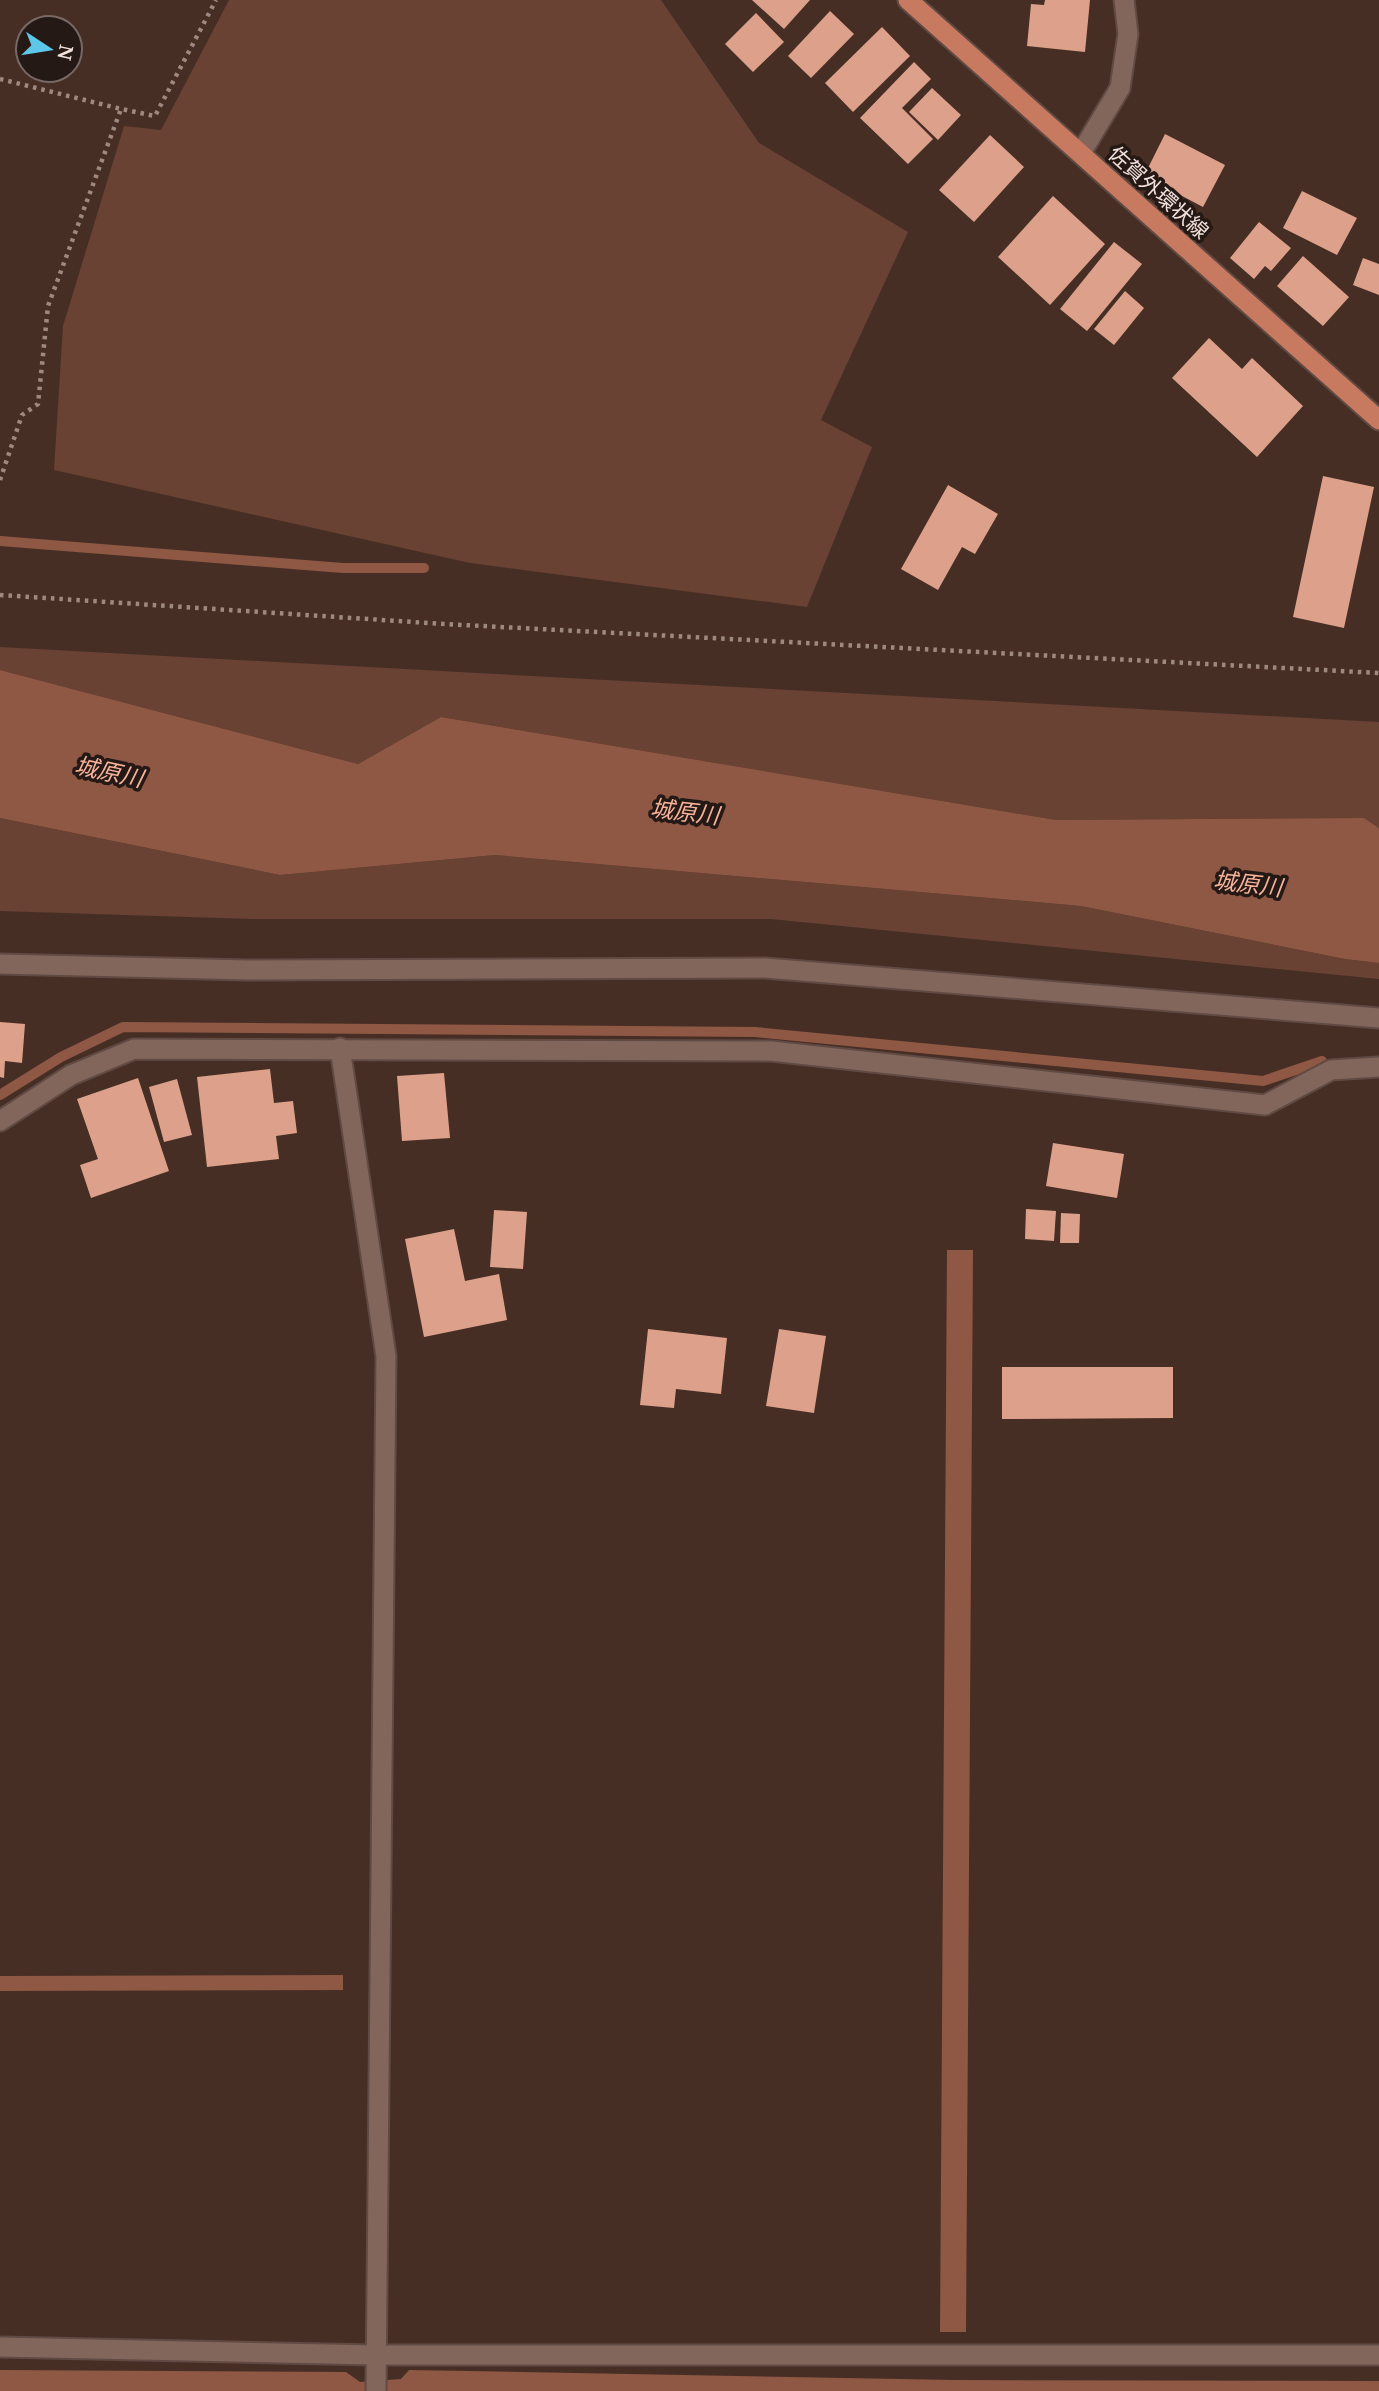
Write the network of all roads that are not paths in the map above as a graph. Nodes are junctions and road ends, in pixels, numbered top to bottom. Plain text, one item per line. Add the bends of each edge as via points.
1 (908, 0) edge
2 (1124, 0) edge
3 (1081, 153) junction
4 (1379, 420) edge
5 (0, 964) edge
6 (1379, 1018) edge
7 (340, 1048) junction
8 (1379, 1068) edge
9 (0, 1121) edge
10 (0, 2347) edge
11 (376, 2355) junction
12 (1379, 2355) edge
13 (376, 2383) edge

1 - 3 main road, 佐賀外環状線
2 - 3 street via 1128,34 1121,88
3 - 4 main road, 佐賀外環状線
5 - 6 street via 248,970 765,968
7 - 8 street via 771,1051 1265,1105 1331,1070
7 - 9 street via 134,1049 71,1075
7 - 11 street via 386,1356
10 - 11 street
11 - 12 street
11 - 13 street

